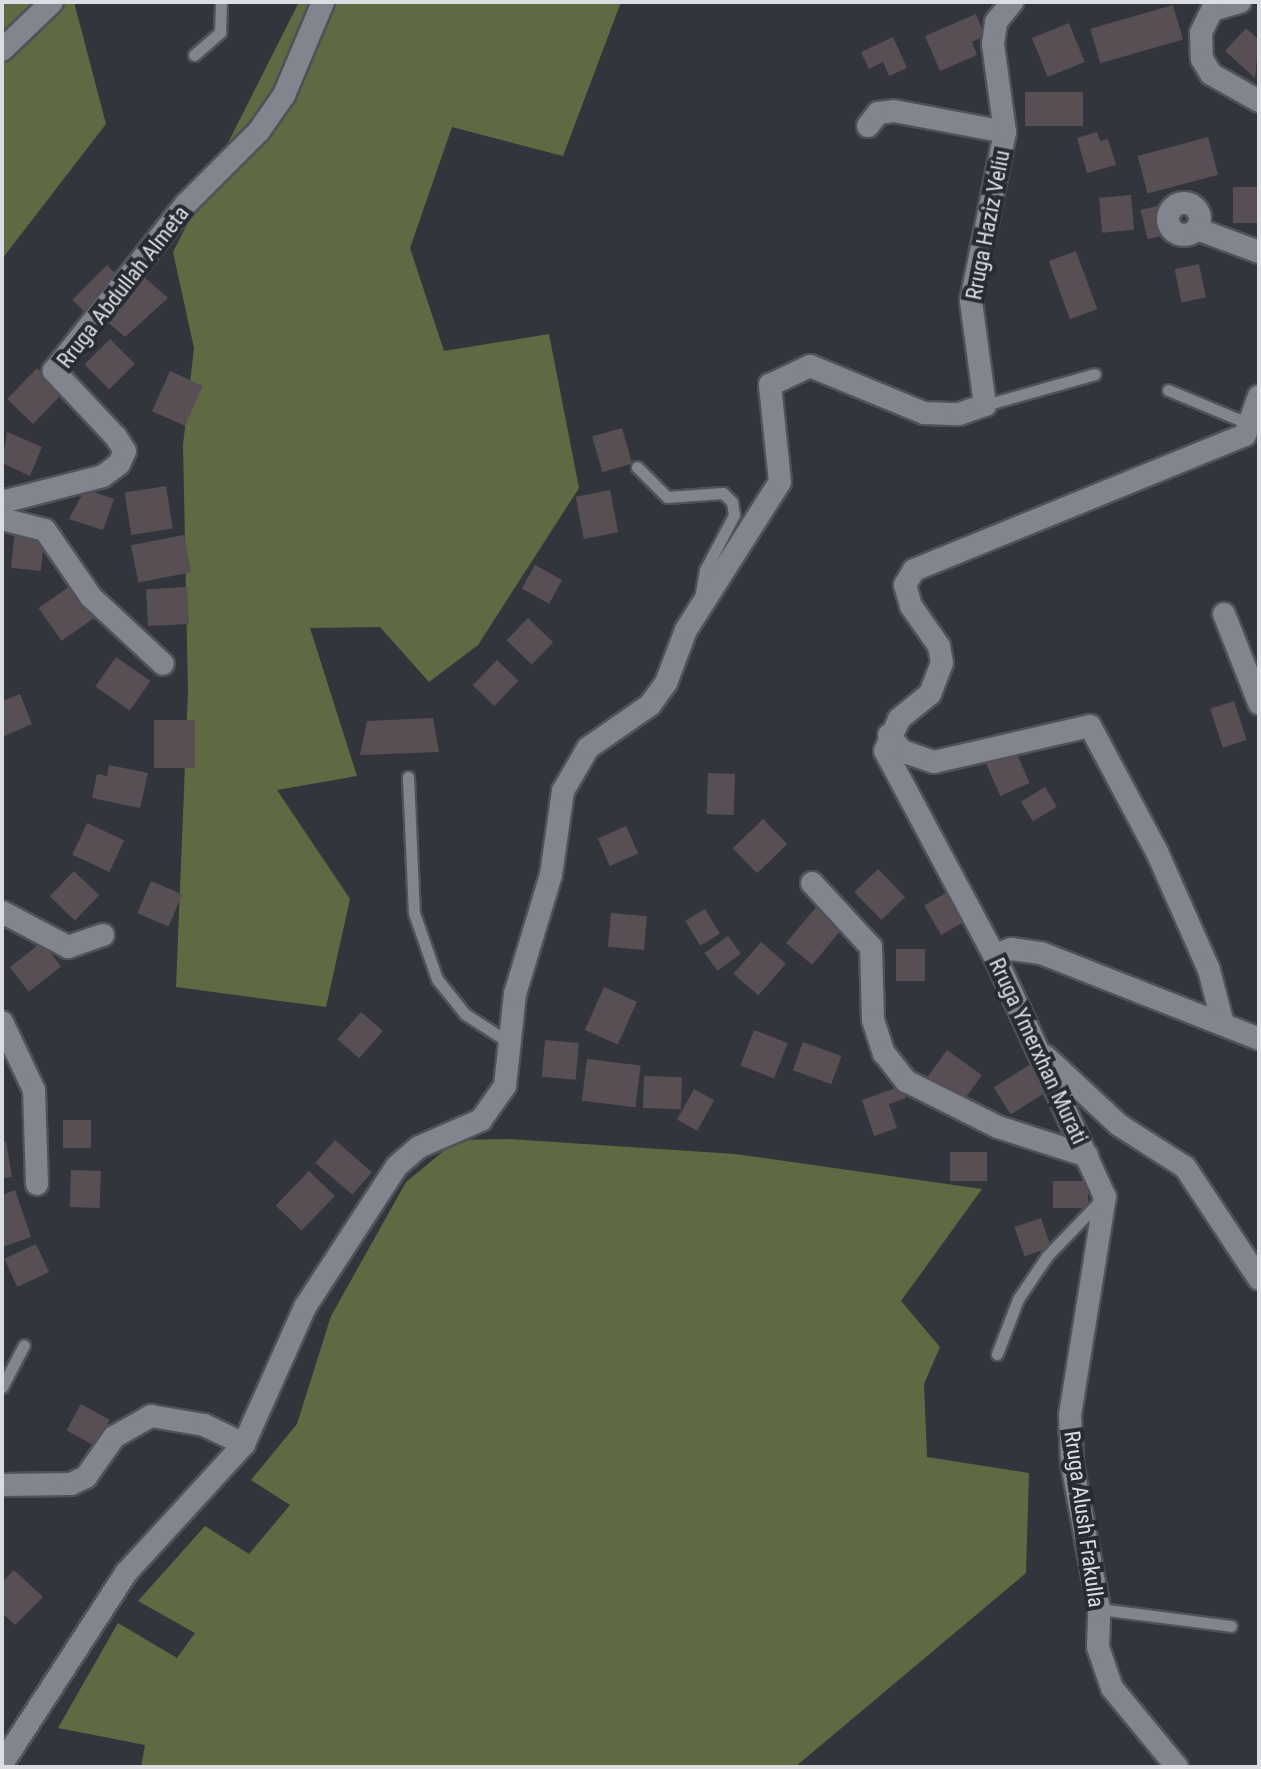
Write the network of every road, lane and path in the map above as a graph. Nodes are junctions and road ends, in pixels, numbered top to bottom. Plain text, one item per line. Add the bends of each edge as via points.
1 (52, 2) edge
2 (221, 2) edge
3 (323, 2) edge
4 (1012, 2) edge
5 (1242, 2) edge
6 (1259, 4) edge
7 (2, 50) edge
8 (194, 55) dead end
9 (1259, 101) edge
10 (868, 126) dead end
11 (1005, 132) junction
12 (1197, 229) dead end
13 (1259, 252) edge
14 (1095, 374) dead end
15 (1168, 390) dead end
16 (1259, 396) edge
17 (985, 405) junction
18 (1252, 425) junction
19 (637, 467) dead end
20 (2, 502) edge
21 (2, 519) edge
22 (700, 610) junction
23 (1224, 614) dead end
24 (163, 664) dead end
25 (1259, 703) edge
26 (889, 735) junction
27 (408, 777) dead end
28 (812, 883) dead end
29 (2, 912) edge
30 (103, 935) dead end
31 (994, 955) junction
32 (2, 1022) edge
33 (1223, 1024) junction
34 (1259, 1039) edge
35 (514, 1046) junction
36 (1035, 1047) junction
37 (1087, 1156) junction
38 (37, 1184) dead end
39 (1105, 1197) junction
40 (1259, 1279) edge
41 (24, 1345) dead end
42 (997, 1354) dead end
43 (2, 1387) edge
44 (244, 1444) junction
45 (2, 1485) edge
46 (1099, 1609) junction
47 (1231, 1626) dead end
48 (2, 1764) edge
49 (1177, 1767) edge

1 - 7 street
2 - 8 lane via 220,32
3 - 20 street, Rruga Abdullah Almeta via 284,95 259,131 185,205 54,371 116,437 125,451 119,464 103,476
4 - 11 street, Rruga Haziz Veliu via 996,22 993,44
5 - 6 street
5 - 9 street via 1212,10 1201,33 1202,59 1227,86
10 - 11 street via 878,113 894,111
11 - 17 street, Rruga Haziz Veliu via 971,301
12 - 13 street
14 - 17 lane
15 - 18 lane
16 - 18 street
17 - 22 street via 959,414 924,413 823,369 803,366 783,374 766,402 780,482
18 - 26 street via 1245,435 914,570 905,585 911,606 939,646 942,663 930,694
19 - 22 lane via 667,497 723,493 732,502 729,530 705,570
21 - 24 street via 45,530 91,597
22 - 35 street via 650,705 572,768 551,875 515,994
23 - 25 street
26 - 31 street, Rruga Ymerxhan Murati via 885,751
26 - 33 street via 902,751 934,762 1090,726 1157,852 1209,970
27 - 35 lane via 414,913 437,979 465,1014
28 - 37 street, Rruga Ymerxhan Murati via 871,947 873,1020 906,1081 998,1127
29 - 30 street via 68,947
31 - 33 street via 1041,953
31 - 36 street, Rruga Ymerxhan Murati
32 - 38 street via 34,1090
33 - 34 street
35 - 44 street via 494,1106 481,1120 419,1147 356,1221 305,1307
36 - 37 street, Rruga Ymerxhan Murati
36 - 40 street via 1119,1125 1185,1167
37 - 39 street
39 - 42 lane via 1047,1256 1018,1299
39 - 46 street, Rruga Alush Frakulla via 1070,1415
41 - 43 lane
44 - 45 street via 204,1425 151,1416 130,1423 71,1484
44 - 48 street via 126,1573
46 - 47 lane
46 - 49 street, Rruga Alush Frakulla via 1098,1647 1112,1688

